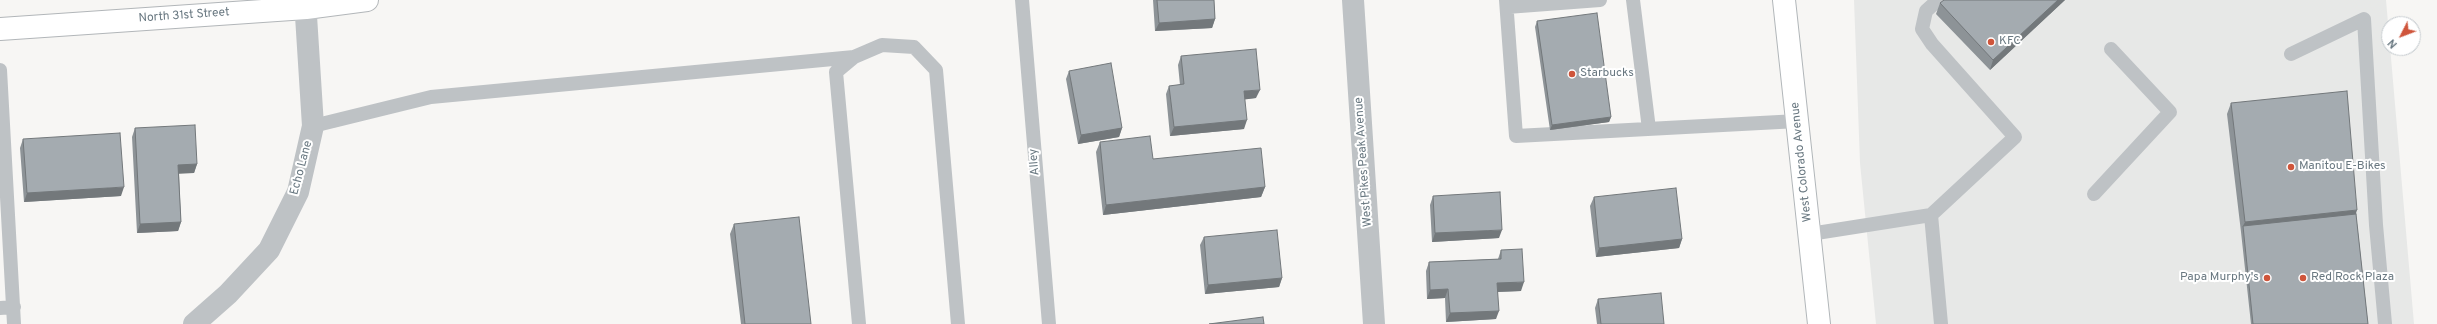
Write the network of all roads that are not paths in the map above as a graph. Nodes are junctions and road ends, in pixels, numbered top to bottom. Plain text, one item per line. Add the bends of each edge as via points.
1 (367, 0) edge
2 (1022, 0) edge
3 (1353, 0) edge
4 (1600, 0) edge
5 (1633, 0) edge
6 (1784, 0) edge
7 (1938, 0) edge
8 (305, 4) edge
9 (1507, 4) edge
10 (0, 30) edge
11 (2112, 49) dead end
12 (2290, 54) dead end
13 (854, 57) junction
14 (0, 70) edge
15 (1798, 121) junction
16 (313, 126) junction
17 (1649, 129) junction
18 (2094, 194) dead end
19 (1931, 215) junction
20 (1810, 234) junction
21 (7, 308) edge
22 (14, 324) edge
23 (194, 324) edge
24 (859, 324) edge
25 (958, 324) edge
26 (1049, 324) edge
27 (1374, 324) edge
28 (1819, 324) edge
29 (1941, 324) edge
30 (2385, 324) edge

1 - 8 main road, North 31st Street
2 - 26 lane, Alley
3 - 27 street, West Pikes Peak Avenue
4 - 9 lane
5 - 17 lane
6 - 15 main road, West Colorado Avenue
7 - 19 lane via 1926,11 1922,29 1932,44 2015,138
8 - 10 main road, North 31st Street
8 - 16 street, Echo Lane
9 - 17 lane via 1516,136
11 - 18 lane via 2170,112
12 - 30 lane via 2364,19 2376,225
13 - 16 lane via 431,97
13 - 24 lane via 836,72
13 - 25 lane via 882,45 914,48 936,70
14 - 21 lane
15 - 17 lane
15 - 20 main road, West Colorado Avenue
16 - 23 street, Echo Lane via 298,192 269,250 228,294
19 - 20 lane
19 - 29 lane
20 - 28 main road, West Colorado Avenue
21 - 22 lane

